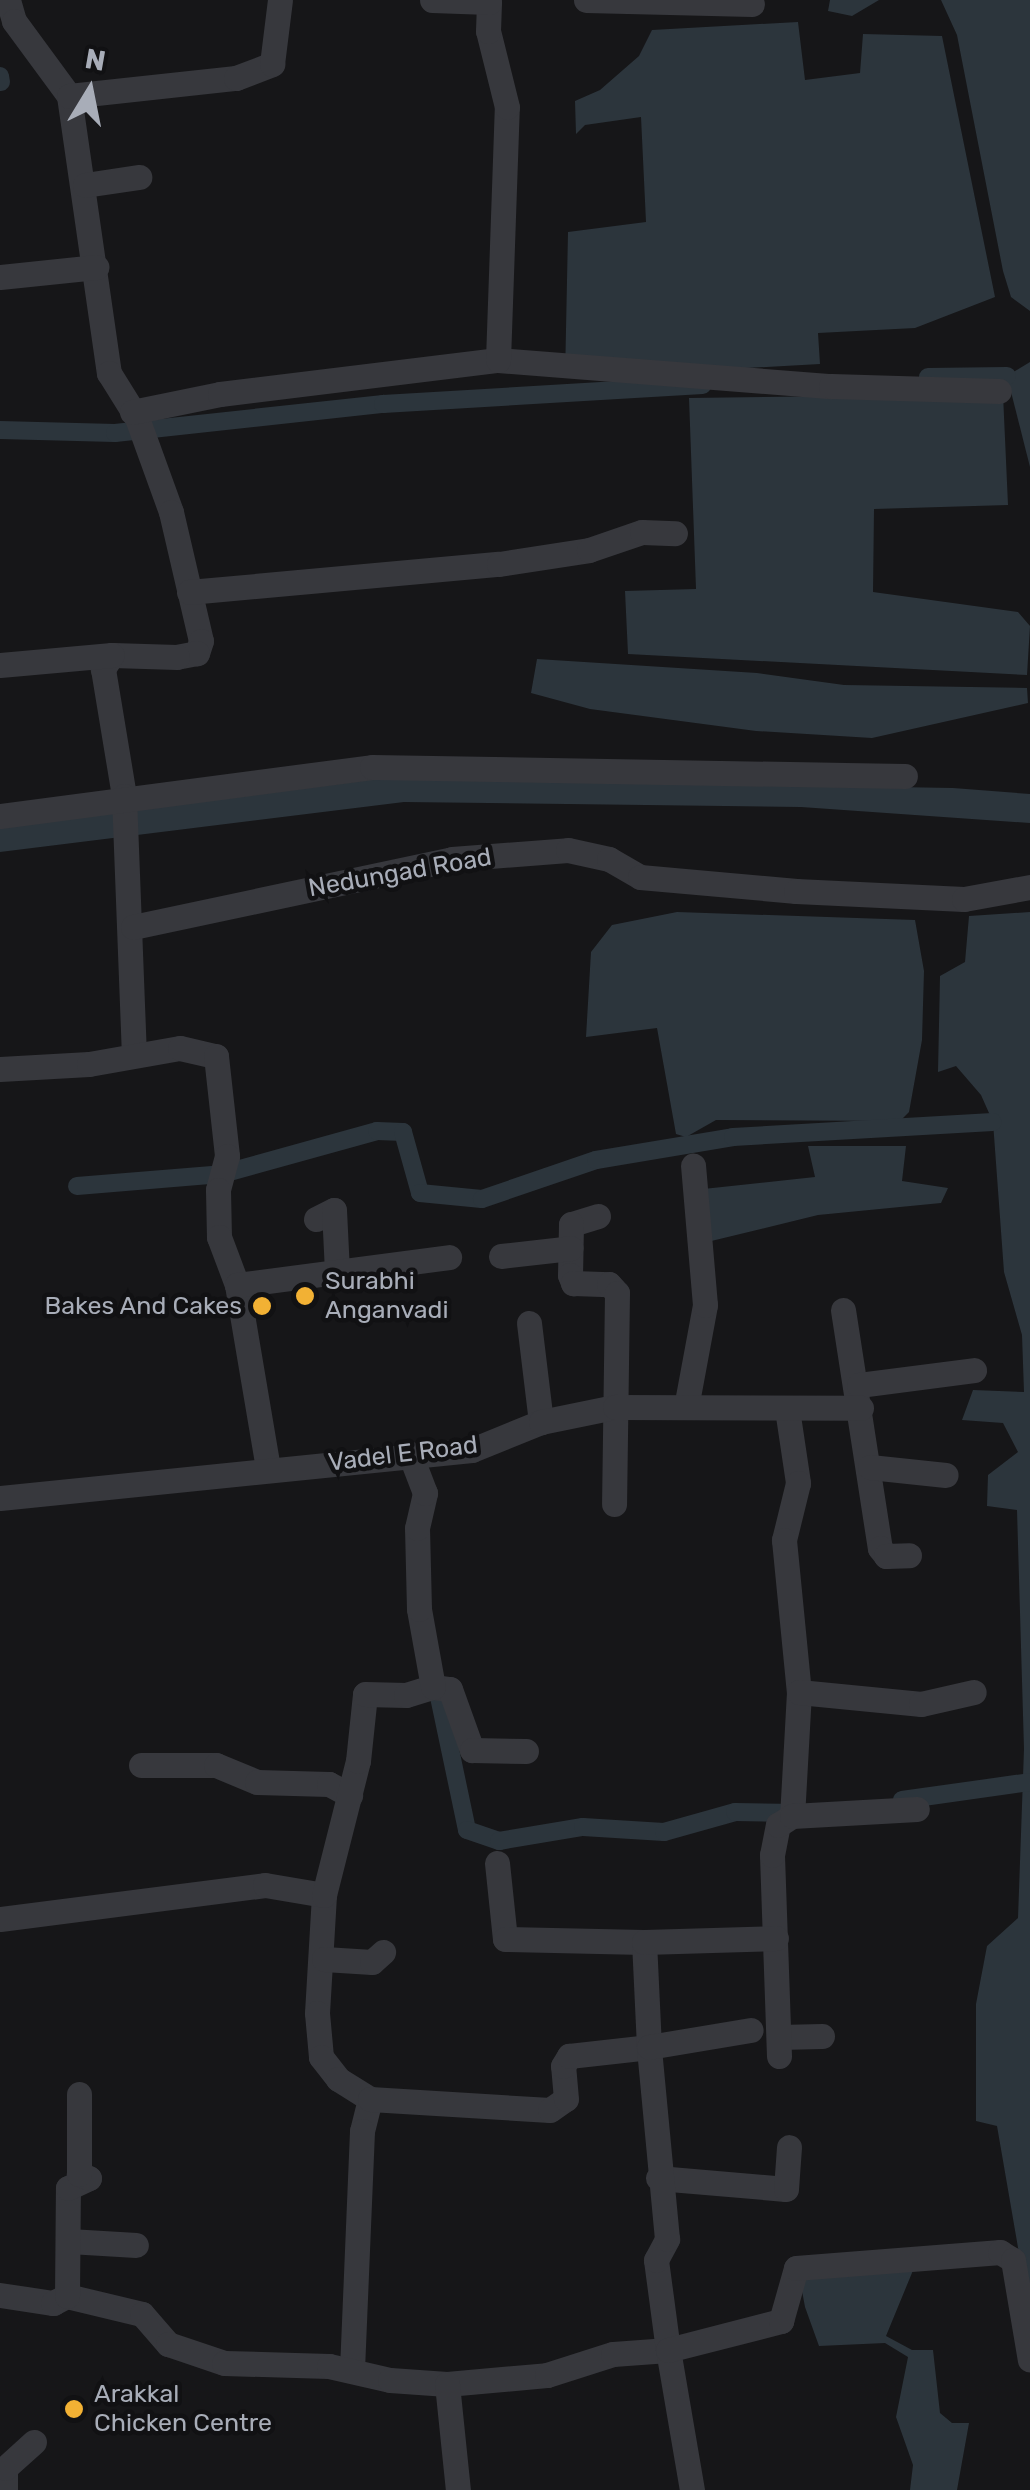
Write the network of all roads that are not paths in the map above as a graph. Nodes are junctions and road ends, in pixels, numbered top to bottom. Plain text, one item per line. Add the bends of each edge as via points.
1 (280, 0) edge
2 (586, 0) edge
3 (447, 1) edge
4 (492, 1) edge
5 (752, 4) dead end
6 (7, 17) edge
7 (69, 96) junction
8 (138, 177) dead end
9 (85, 186) junction
10 (96, 267) junction
11 (0, 277) edge
12 (498, 360) junction
13 (999, 392) dead end
14 (137, 423) junction
15 (675, 533) dead end
16 (189, 592) junction
17 (112, 655) junction
18 (0, 664) edge
19 (905, 776) dead end
20 (124, 796) junction
21 (0, 816) edge
22 (1030, 886) edge
23 (133, 928) junction
24 (134, 1055) junction
25 (0, 1069) edge
26 (692, 1166) dead end
27 (598, 1216) dead end
28 (316, 1218) dead end
29 (571, 1248) junction
30 (501, 1256) dead end
31 (449, 1257) dead end
32 (337, 1272) junction
33 (236, 1285) junction
34 (843, 1310) dead end
35 (529, 1324) dead end
36 (974, 1370) dead end
37 (860, 1396) junction
38 (687, 1402) junction
39 (615, 1406) junction
40 (787, 1409) junction
41 (542, 1422) junction
42 (410, 1454) junction
43 (870, 1467) junction
44 (268, 1469) junction
45 (946, 1475) dead end
46 (0, 1498) edge
47 (614, 1504) dead end
48 (910, 1555) dead end
49 (433, 1687) junction
50 (799, 1692) junction
51 (974, 1692) dead end
52 (526, 1751) dead end
53 (141, 1765) dead end
54 (350, 1795) junction
55 (918, 1809) dead end
56 (792, 1812) junction
57 (497, 1862) dead end
58 (324, 1895) junction
59 (0, 1918) edge
60 (776, 1938) junction
61 (644, 1942) junction
62 (383, 1952) dead end
63 (324, 1959) junction
64 (750, 2030) dead end
65 (822, 2036) dead end
66 (649, 2046) junction
67 (79, 2094) dead end
68 (370, 2099) junction
69 (789, 2147) dead end
70 (658, 2178) junction
71 (70, 2241) junction
72 (136, 2245) dead end
73 (0, 2296) edge
74 (67, 2296) junction
75 (668, 2350) junction
76 (1030, 2360) edge
77 (352, 2369) junction
78 (447, 2384) junction
79 (34, 2442) dead end
80 (4, 2490) edge
81 (458, 2490) edge
82 (692, 2490) edge

1 - 7 street via 272,64 236,78
2 - 5 street
3 - 4 street
4 - 12 street via 488,31 507,107
6 - 7 street
7 - 9 street
8 - 9 street
9 - 10 street
10 - 11 street
10 - 14 street via 109,374
12 - 13 street
12 - 14 street via 220,394
14 - 16 street
15 - 16 street via 642,532 589,550 499,564
16 - 17 street via 202,640 197,653
17 - 18 street
17 - 20 street via 102,669
19 - 20 street via 372,767
20 - 21 street
20 - 23 street
22 - 23 street, Nedungad Road via 964,899 796,891 640,877 609,859 568,850 452,859
23 - 24 street
24 - 25 street
24 - 33 street via 180,1048 216,1056 227,1156 218,1190 219,1236
26 - 38 street via 705,1304
27 - 29 street via 571,1224
28 - 32 street via 334,1210
29 - 30 street
29 - 39 street via 574,1284 609,1284 617,1293
31 - 32 street
32 - 33 street
33 - 44 street
34 - 37 street
35 - 41 street
36 - 37 street, Vadel E Road
37 - 40 street, Vadel E Road
37 - 43 street
38 - 39 street, Vadel E Road
38 - 40 street, Vadel E Road
39 - 41 street, Vadel E Road
39 - 47 street
40 - 50 street via 798,1483 784,1540 786,1596
41 - 42 street, Vadel E Road via 472,1450
42 - 44 street, Vadel E Road
42 - 49 street via 424,1493 417,1528 419,1609
43 - 45 street
43 - 48 street via 880,1548 886,1556
44 - 46 street, Vadel E Road
49 - 52 street via 450,1690 472,1750
49 - 54 street via 406,1695 365,1694
50 - 51 street via 921,1704
50 - 56 street
53 - 54 street via 216,1766 257,1782 329,1784
54 - 58 street
55 - 56 street
56 - 60 street via 774,1832
57 - 61 street via 506,1939
58 - 59 street via 265,1884
58 - 63 street
60 - 61 street
60 - 65 street via 779,2046
61 - 66 street
62 - 63 street via 372,1962
63 - 68 street via 317,2014 321,2057 338,2080
64 - 66 street
66 - 68 street via 569,2056 563,2066 566,2099 550,2110
66 - 70 street
67 - 71 street via 79,2174 89,2178 68,2188
68 - 77 street via 362,2132
69 - 70 street via 786,2190
70 - 75 street via 667,2238 656,2260
71 - 72 street
71 - 74 street
73 - 74 street via 54,2303
74 - 77 street via 142,2314 168,2344 224,2363
75 - 76 street via 781,2321 796,2268 1000,2252 1013,2260
75 - 78 street via 613,2354 547,2374
75 - 82 street
77 - 78 street via 371,2378
78 - 81 street
79 - 80 street via 5,2468

